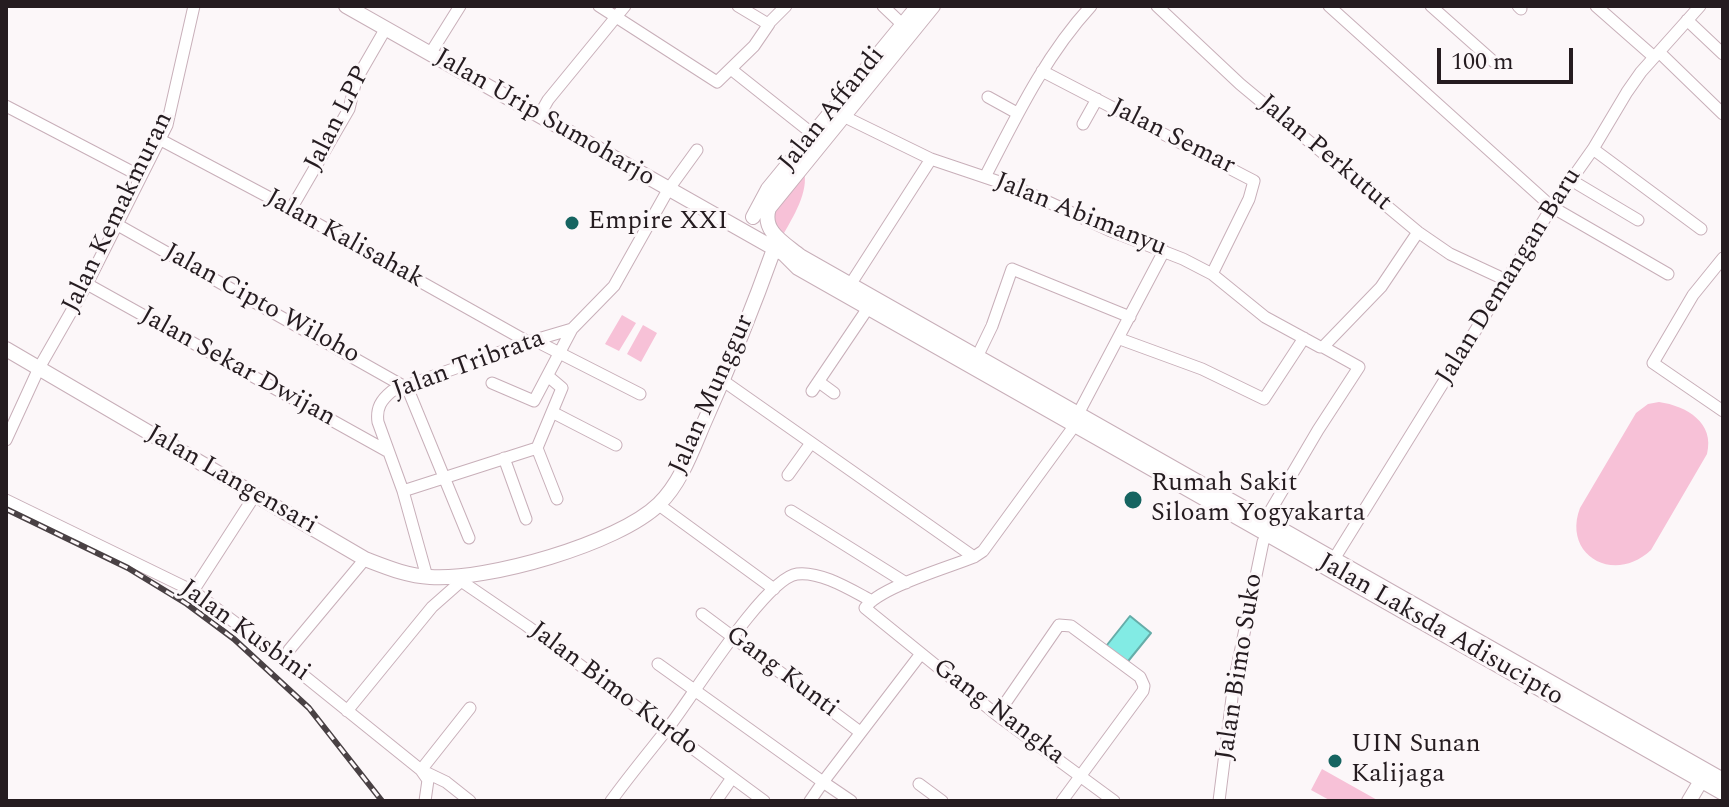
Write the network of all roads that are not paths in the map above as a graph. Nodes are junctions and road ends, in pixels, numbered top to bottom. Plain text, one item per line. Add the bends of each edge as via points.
1 (194, 6) edge
2 (346, 6) edge
3 (460, 6) edge
4 (599, 6) edge
5 (625, 6) edge
6 (738, 6) edge
7 (786, 6) edge
8 (883, 6) edge
9 (918, 6) edge
10 (933, 6) edge
11 (1091, 6) edge
12 (1157, 6) edge
13 (1329, 6) edge
14 (1431, 6) edge
15 (1596, 6) edge
16 (1700, 6) edge
17 (615, 18) junction
18 (1687, 20) junction
19 (769, 24) junction
20 (386, 28) junction
21 (907, 29) junction
22 (430, 54) junction
23 (1657, 54) junction
24 (1723, 54) edge
25 (1494, 62) dead end
26 (732, 70) junction
27 (1042, 71) junction
28 (988, 97) dead end
29 (1097, 99) junction
30 (6, 106) edge
31 (1017, 113) junction
32 (1723, 114) edge
33 (539, 116) junction
34 (843, 116) junction
35 (1083, 124) dead end
36 (817, 138) junction
37 (159, 139) junction
38 (1593, 149) junction
39 (697, 150) dead end
40 (931, 159) junction
41 (140, 176) junction
42 (985, 177) junction
43 (1571, 180) junction
44 (668, 190) junction
45 (777, 197) junction
46 (1552, 207) junction
47 (291, 209) junction
48 (753, 217) junction
49 (1638, 220) dead end
50 (725, 222) junction
51 (116, 224) junction
52 (1701, 229) dead end
53 (741, 231) joint
54 (1418, 232) junction
55 (773, 248) junction
56 (1164, 251) junction
57 (800, 256) junction
58 (1723, 258) edge
59 (1212, 274) junction
60 (1668, 274) dead end
61 (1506, 280) junction
62 (87, 284) junction
63 (850, 285) junction
64 (868, 308) junction
65 (1130, 317) junction
66 (572, 329) junction
67 (934, 338) junction
68 (1304, 338) junction
69 (1120, 339) junction
70 (531, 341) junction
71 (1323, 347) junction
72 (6, 349) edge
73 (560, 355) junction
74 (977, 357) junction
75 (39, 368) junction
76 (549, 377) junction
77 (722, 380) junction
78 (492, 383) dead end
79 (406, 387) junction
80 (834, 393) dead end
81 (640, 394) dead end
82 (1723, 411) edge
83 (552, 412) junction
84 (1077, 420) junction
85 (6, 440) edge
86 (811, 443) junction
87 (616, 445) dead end
88 (537, 448) junction
89 (387, 451) junction
90 (504, 458) junction
91 (788, 475) dead end
92 (443, 478) junction
93 (403, 491) junction
94 (255, 495) junction
95 (557, 499) dead end
96 (6, 500) edge
97 (659, 505) junction
98 (791, 511) dead end
99 (526, 519) dead end
100 (1266, 527) junction
101 (469, 538) dead end
102 (974, 557) junction
103 (365, 559) junction
104 (1334, 559) junction
105 (427, 577) junction
106 (464, 578) junction
107 (906, 583) junction
108 (774, 589) junction
109 (193, 591) junction
110 (872, 601) junction
111 (702, 614) dead end
112 (733, 636) junction
113 (289, 650) dead end
114 (920, 655) junction
115 (1507, 663) junction
116 (658, 664) dead end
117 (695, 690) junction
118 (470, 708) dead end
119 (347, 711) junction
120 (997, 715) junction
121 (667, 729) junction
122 (860, 732) junction
123 (421, 770) junction
124 (1080, 775) junction
125 (1704, 775) junction
126 (732, 778) junction
127 (1723, 780) edge
128 (823, 782) junction
129 (919, 784) dead end
130 (1723, 793) edge
131 (465, 799) edge
132 (425, 801) edge
133 (611, 801) edge
134 (716, 801) edge
135 (764, 801) edge
136 (810, 801) edge
137 (851, 801) edge
138 (942, 801) edge
139 (1062, 801) edge
140 (1114, 801) edge
141 (1219, 801) edge
142 (1689, 801) edge

1 - 37 street, Jalan Kemakmuran via 169,119
2 - 20 main road, Jalan Urip Sumoharjo
3 - 22 street
4 - 17 street
5 - 17 street
6 - 19 street
7 - 19 street
8 - 21 street
9 - 21 main road, Jalan Affandi
10 - 21 main road, Jalan Affandi
11 - 27 street
12 - 54 street, Jalan Perkutut via 1240,84
13 - 46 street
14 - 25 street
15 - 23 street
16 - 18 street, Jalan Demangan Baru
17 - 26 street via 717,82
17 - 33 street
18 - 23 street, Jalan Demangan Baru
18 - 24 street
19 - 26 street
20 - 22 main road, Jalan Urip Sumoharjo
20 - 47 street, Jalan LPP via 356,80 349,109
21 - 34 main road, Jalan Affandi
21 - 36 main road, Jalan Affandi
22 - 33 main road, Jalan Urip Sumoharjo
23 - 32 street
23 - 38 street, Jalan Demangan Baru
26 - 36 street
27 - 29 street, Jalan Semar
27 - 31 street
28 - 31 street
29 - 35 street
29 - 59 street, Jalan Semar via 1254,181
30 - 41 street
31 - 42 street
33 - 44 main road, Jalan Urip Sumoharjo
34 - 36 main road, Jalan Affandi
34 - 40 street, Jalan Abimanyu
36 - 45 main road, Jalan Affandi
36 - 48 main road, Jalan Affandi via 768,189
37 - 41 street, Jalan Kemakmuran
37 - 47 street, Jalan Kalisahak
38 - 43 street, Jalan Demangan Baru
38 - 52 street
39 - 44 street, Jalan Tribrata
40 - 42 street, Jalan Abimanyu
40 - 63 street
41 - 51 street, Jalan Kemakmuran
42 - 56 street, Jalan Abimanyu
43 - 46 street, Jalan Demangan Baru
43 - 49 street
44 - 50 main road, Jalan Urip Sumoharjo
44 - 66 street, Jalan Tribrata via 614,286
45 - 48 main road, Jalan Affandi
45 - 57 main road via 767,225
46 - 60 street
46 - 61 street, Jalan Demangan Baru
47 - 70 street, Jalan Kalisahak
48 - 50 main road
48 - 55 main road via 753,227
50 - 53 main road, Jalan Urip Sumoharjo
51 - 62 street, Jalan Kemakmuran
51 - 79 street, Jalan Cipto Wiloho
53 - 55 main road, Jalan Laksda Adisucipto
54 - 61 street, Jalan Perkutut
54 - 71 street via 1381,287
55 - 57 main road, Jalan Laksda Adisucipto
55 - 64 main road, Jalan Laksda Adisucipto
55 - 77 main road, Jalan Munggur
56 - 59 street, Jalan Abimanyu
56 - 65 street
57 - 63 main road, Jalan Laksda Adisucipto
58 - 82 street via 1693,295 1653,363
59 - 68 street, Jalan Abimanyu via 1258,313
61 - 104 street, Jalan Demangan Baru
62 - 75 street, Jalan Kemakmuran
62 - 89 street, Jalan Sekar Dwijan
63 - 67 main road, Jalan Laksda Adisucipto
64 - 67 main road, Jalan Laksda Adisucipto
64 - 80 street via 816,387
65 - 69 street
65 - 74 street via 1012,269
66 - 70 street, Jalan Tribrata
66 - 73 street
67 - 74 main road, Jalan Laksda Adisucipto
67 - 84 main road, Jalan Laksda Adisucipto
68 - 69 street via 1264,399
68 - 71 street, Jalan Abimanyu
69 - 84 street
70 - 73 street, Jalan Kalisahak
70 - 79 street, Jalan Tribrata
71 - 100 street, Jalan Bimo Suko via 1359,367
72 - 75 main road, Jalan Langensari
73 - 76 street
73 - 81 street, Jalan Kalisahak
74 - 84 main road, Jalan Laksda Adisucipto
75 - 85 street, Jalan Kemakmuran
75 - 94 main road, Jalan Langensari
76 - 78 street via 533,402
76 - 83 street via 562,388
77 - 86 street
77 - 97 main road, Jalan Munggur via 692,449
79 - 89 street, Jalan Tribrata via 383,397 378,407
79 - 92 street
83 - 87 street
83 - 88 street
84 - 100 main road, Jalan Laksda Adisucipto
84 - 102 street
86 - 91 street
86 - 102 street
88 - 90 street
88 - 95 street
89 - 93 street, Jalan Tribrata
90 - 92 street
90 - 99 street
92 - 93 street
92 - 101 street
93 - 105 street, Jalan Tribrata
94 - 103 main road, Jalan Langensari
94 - 109 street
96 - 109 street, Jalan Kusbini
97 - 106 main road, Jalan Munggur via 604,536 515,568
97 - 108 street
98 - 107 street
100 - 104 main road, Jalan Laksda Adisucipto
100 - 115 main road, Jalan Laksda Adisucipto
100 - 141 street, Jalan Bimo Suko via 1234,682
102 - 107 street
103 - 105 main road, Jalan Langensari
103 - 113 street
104 - 115 main road, Jalan Laksda Adisucipto
105 - 106 main road, Jalan Langensari
106 - 119 street via 432,607
106 - 121 street, Jalan Bimo Kurdo
107 - 110 street
108 - 110 street via 799,573
108 - 112 street
109 - 119 street, Jalan Kusbini
110 - 114 street, Gang Nangka via 867,612
111 - 112 street, Gang Kunti
112 - 117 street
112 - 122 street, Gang Kunti
114 - 120 street, Gang Nangka
114 - 122 street
115 - 125 main road, Jalan Laksda Adisucipto
116 - 117 street
117 - 121 street
117 - 128 street
118 - 123 street
119 - 123 street
120 - 124 street, Gang Nangka
120 - 124 street via 1056,628 1071,626 1140,677 1144,686
121 - 126 street, Jalan Bimo Kurdo
121 - 133 street
122 - 128 street
123 - 131 street
123 - 132 street via 428,780
124 - 139 street
124 - 140 street, Gang Nangka
125 - 127 main road, Jalan Laksda Adisucipto
125 - 130 main road, Jalan Laksda Adisucipto
125 - 142 main road
126 - 134 street
126 - 135 street, Jalan Bimo Kurdo
128 - 136 street
128 - 137 street
129 - 138 street

